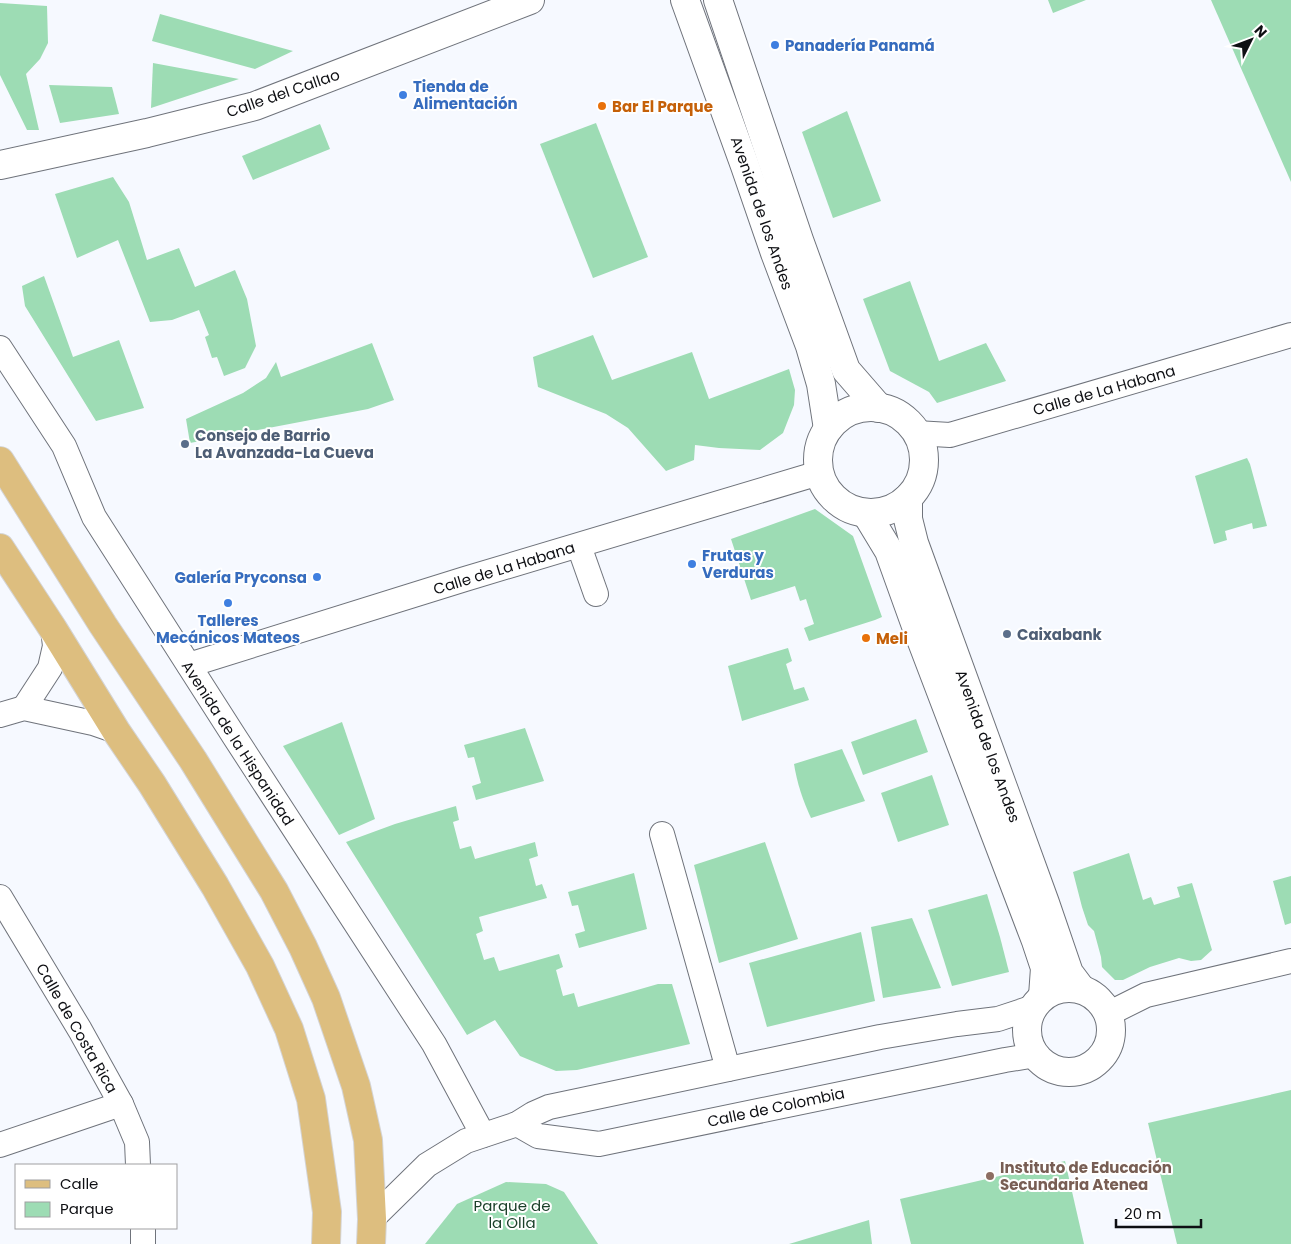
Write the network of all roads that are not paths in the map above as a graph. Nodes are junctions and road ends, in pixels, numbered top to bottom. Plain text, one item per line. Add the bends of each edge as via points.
1 (530, 0) edge
2 (685, 0) edge
3 (718, 0) edge
4 (0, 165) edge
5 (1291, 335) edge
6 (0, 348) edge
7 (879, 408) junction
8 (828, 429) junction
9 (916, 433) junction
10 (0, 461) edge
11 (819, 474) junction
12 (908, 498) junction
13 (866, 513) junction
14 (579, 546) junction
15 (0, 548) edge
16 (596, 594) dead end
17 (53, 629) junction
18 (189, 665) junction
19 (24, 708) junction
20 (0, 715) edge
21 (116, 731) junction
22 (662, 834) dead end
23 (0, 897) edge
24 (1291, 961) edge
25 (1081, 989) junction
26 (1039, 1002) junction
27 (1108, 1014) junction
28 (1036, 1055) junction
29 (728, 1069) junction
30 (121, 1104) junction
31 (517, 1124) junction
32 (483, 1135) junction
33 (0, 1145) edge
34 (138, 1164) edge
35 (142, 1229) edge
36 (371, 1232) edge
37 (143, 1244) edge
38 (326, 1244) edge

1 - 4 main road, Calle del Callao via 255,106
2 - 8 main road, Avenida de los Andes via 810,346 821,384
3 - 7 main road, Avenida de los Andes via 846,370
5 - 9 street, Calle de La Habana via 950,435
6 - 18 street, Avenida de la Hispanidad via 64,446 94,517
7 - 8 main road via 860,408 842,416
7 - 9 main road via 894,412
8 - 11 main road via 821,442
9 - 12 main road via 923,467 918,484
10 - 36 main road via 198,768 274,890 303,947 326,998 356,1086 368,1140
11 - 13 main road via 836,501
11 - 14 street, Calle de La Habana
12 - 13 main road via 882,512
12 - 25 main road, Avenida de los Andes via 908,519 914,543 1070,973
13 - 26 main road, Avenida de los Andes via 889,551 1036,941 1045,968
14 - 16 street
14 - 18 street, Calle de La Habana
15 - 17 main road
17 - 19 street via 55,646 50,668
17 - 21 main road
18 - 32 street, Avenida de la Hispanidad via 434,1044
19 - 20 street
19 - 21 street
21 - 38 main road via 215,886 260,966 289,1029 311,1099 327,1212
22 - 29 street
23 - 30 street, Calle de Costa Rica
24 - 27 street via 1146,995
25 - 26 main road via 1067,987 1053,991
25 - 27 main road, Avenida de los Andes via 1094,996
26 - 28 main road, Avenida de los Andes via 1027,1028 1029,1043
26 - 29 street via 998,1020 880,1037
27 - 28 main road via 1110,1038 1104,1053 1095,1063 1082,1070 1064,1071 1050,1067
28 - 31 street, Calle de Colombia via 599,1144 538,1136
29 - 31 street via 549,1107
30 - 33 street
30 - 34 street, Calle de Costa Rica via 136,1142
31 - 32 street
32 - 36 street via 466,1141 427,1165
35 - 37 street

